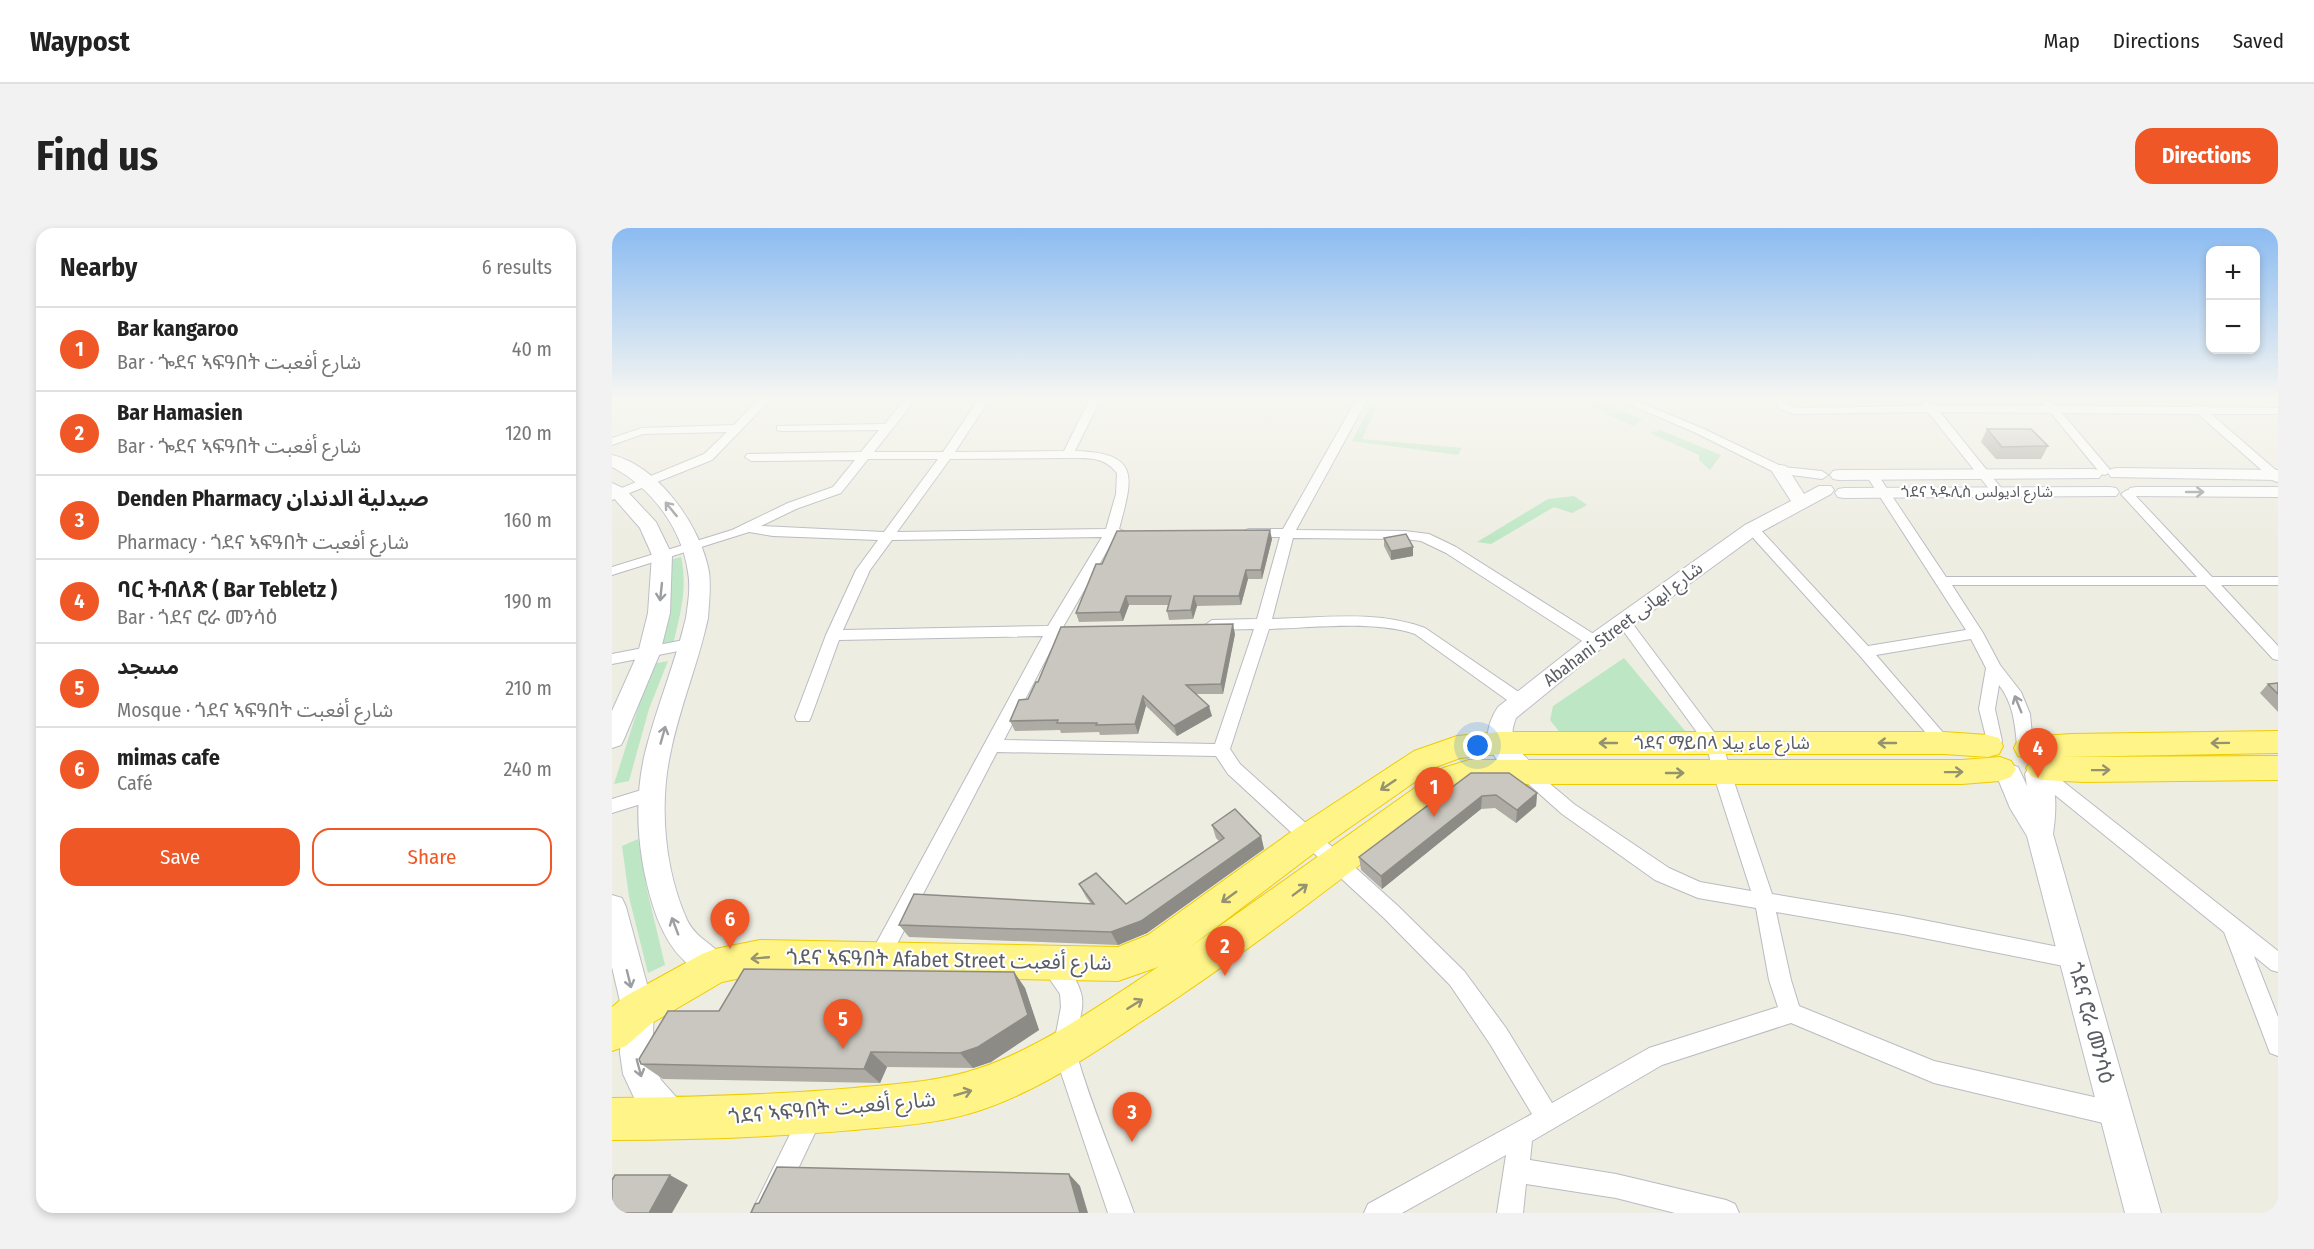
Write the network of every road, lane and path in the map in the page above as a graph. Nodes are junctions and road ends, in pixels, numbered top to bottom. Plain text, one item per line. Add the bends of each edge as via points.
1 (719, 446) edge
2 (874, 446) edge
3 (953, 446) edge
4 (1072, 446) edge
5 (1336, 446) edge
6 (1732, 446) edge
7 (1960, 446) edge
8 (2083, 446) edge
9 (2242, 446) edge
10 (1068, 454) junction
11 (947, 455) junction
12 (866, 456) junction
13 (751, 457) dead end
14 (612, 460) edge
15 (1780, 470) junction
16 (1981, 473) junction
17 (2105, 473) junction
18 (1872, 475) junction
19 (2276, 475) edge
20 (648, 482) junction
21 (1833, 483) junction
22 (614, 492) edge
23 (1998, 492) junction
24 (2278, 492) edge
25 (1884, 493) junction
26 (2124, 493) junction
27 (1801, 503) junction
28 (749, 528) junction
29 (1752, 529) junction
30 (1111, 533) junction
31 (1135, 533) edge
32 (1229, 533) edge
33 (1288, 533) junction
34 (890, 536) junction
35 (691, 548) junction
36 (662, 555) junction
37 (612, 571) edge
38 (2207, 581) junction
39 (2278, 581) edge
40 (1943, 582) junction
41 (1624, 622) junction
42 (1263, 624) junction
43 (1193, 626) edge
44 (1077, 630) edge
45 (1053, 631) junction
46 (1976, 633) junction
47 (833, 635) junction
48 (1595, 642) junction
49 (689, 644) junction
50 (1865, 652) junction
51 (649, 653) junction
52 (2278, 655) edge
53 (612, 658) edge
54 (1994, 668) junction
55 (1520, 701) junction
56 (803, 717) dead end
57 (612, 739) edge
58 (2278, 742) edge
59 (1500, 743) junction
60 (1944, 743) junction
61 (992, 746) junction
62 (1221, 750) junction
63 (1463, 759) junction
64 (1718, 759) junction
65 (2018, 760) junction
66 (2278, 768) edge
67 (1524, 772) junction
68 (651, 794) junction
69 (612, 806) edge
70 (1310, 837) junction
71 (1336, 864) junction
72 (1764, 899) junction
73 (612, 907) edge
74 (2233, 929) junction
75 (2074, 959) junction
76 (878, 960) junction
77 (2278, 963) edge
78 (1050, 964) junction
79 (715, 966) junction
80 (1791, 1013) junction
81 (625, 1021) edge
82 (2278, 1045) edge
83 (1064, 1049) junction
84 (812, 1113) junction
85 (2115, 1114) junction
86 (1548, 1118) junction
87 (612, 1119) edge
88 (673, 1119) junction
89 (1521, 1134) junction
90 (1516, 1170) junction
91 (764, 1213) edge
92 (1121, 1213) edge
93 (1377, 1213) edge
94 (1510, 1213) edge
95 (1726, 1213) edge
96 (2143, 1213) edge

1 - 20 street via 708,457
2 - 12 street
3 - 11 street
4 - 10 street
5 - 33 street
6 - 15 street
7 - 16 street
8 - 17 street
9 - 19 street
10 - 11 street
10 - 30 street via 1113,460 1123,473 1122,494
11 - 12 street
11 - 34 street
12 - 13 street
12 - 28 street via 837,490 792,506
14 - 20 main road
15 - 21 street
15 - 27 main road
16 - 17 main road, ጎደና ኣዱሊስ شارع اديولس
16 - 18 main road, ጎደና ኣዱሊስ شارع اديولس
16 - 23 street
17 - 19 main road, ጎደና ኣዱሊስ شارع اديولس
17 - 26 main road via 2091,479
17 - 26 main road via 2136,482 2139,489
18 - 21 main road, ጎደና ኣዱሊስ شارع اديولس
18 - 25 street
20 - 22 street
35 -> 20 main road via 677,515
21 - 25 main road, ጎደና ኣዱሊስ شارع اديولس
21 - 27 main road, Abahani Street شارع ابهانى
22 - 36 main road via 649,526
23 - 25 main road, ጎደና ኣዱሊስ شارع اديولس
23 - 26 main road, ጎደና ኣዱሊስ شارع اديولس
26 -> 24 main road, ጎደና ኣዱሊስ شارع اديولس
25 - 40 street
26 - 38 street
27 - 29 main road, Abahani Street شارع ابهانى
28 - 34 street
28 - 35 street
29 - 41 main road, Abahani Street شارع ابهانى
29 - 50 street
30 - 31 street
30 - 34 street
30 - 45 street
32 - 33 street
33 - 42 street
33 - 48 street via 1424,537 1451,550
34 - 47 street via 863,570
35 - 36 street
35 - 49 main road via 699,577 699,599
36 - 37 street
36 -> 51 main road via 659,613
38 - 39 street
38 - 40 street
38 - 52 street
40 - 46 street
41 - 48 main road, Abahani Street شارع ابهانى
41 - 64 street
42 - 43 street
42 - 55 street via 1401,624 1420,631
42 - 62 street
44 - 45 street
45 - 47 street
45 - 61 street
46 - 50 street
46 - 54 street
47 - 56 street
48 - 55 main road, Abahani Street شارع ابهانى
49 - 51 street
68 -> 49 main road via 657,754
50 - 60 street
51 - 53 street
51 - 57 main road
65 -> 54 street via 2022,714 2013,692
54 - 65 street via 1986,709
55 - 59 main road, Abahani Street شارع ابهانى via 1500,724
58 -> 65 highway, ጎደና ማይበላ شارع ماء بيلا via 2071,745
59 - 63 highway, ጎደና ማይበላ شارع ماء بيلا
64 -> 59 highway, ጎደና ማይበላ شارع ماء بيلا
59 - 67 main road
60 -> 64 highway, ጎደና ማይበላ شارع ماء بيلا
60 - 65 highway, ጎደና ማይበላ شارع ماء بيلا
61 - 62 street
61 - 76 street
62 - 70 street via 1234,769
63 - 67 highway, ጎደና ማይበላ شارع ماء بيلا
63 -> 70 highway, ጎደና ኣፍዓበት Afabet Street شارع أفعبت via 1425,759
63 - 71 highway, ጎደና ኣፍዓበት شارع أفعبت via 1454,777
64 -> 65 highway, ጎደና ማይበላ شارع ماء بيلا via 1962,772
67 -> 64 highway, ጎደና ማይበላ شارع ماء بيلا
64 - 72 street
65 -> 66 highway, ጎደና ማይበላ شارع ماء بيلا via 2084,770
65 - 74 street
65 - 75 main road, ጎደና ሮራ መንሳዕ via 2023,808 2040,834
67 - 72 street via 1594,828 1662,874 1698,890
68 - 69 street
79 -> 68 main road via 693,952 676,931 660,881
70 - 71 street
70 -> 78 highway, ጎደና ኣፍዓበት Afabet Street شارع أفعبت via 1142,957 1118,964
83 -> 71 highway, ጎደና ኣፍዓበት شارع أفعبت via 1167,984
71 - 86 street via 1457,978
72 - 75 street
72 - 80 street via 1780,980
73 -> 81 main road
74 - 77 street
74 - 82 street
75 - 85 main road, ጎደና ሮራ መንሳዕ
76 - 78 highway, ጎደና ኣፍዓበት Afabet Street شارع أفعبت
76 -> 79 highway, ጎደና ኣፍዓበት Afabet Street شارع أفعبت via 760,957
78 - 83 street via 1071,994
79 - 81 highway, ጎደና ኣፍዓበት Afabet Street شارع أفعبت
80 - 85 street via 1934,1072
80 - 86 street via 1657,1056
81 -> 88 main road via 640,1074 649,1092
84 -> 83 highway, ጎደና ኣፍዓበት شارع أفعبت via 948,1098 993,1085
83 - 92 street
84 - 88 highway, ጎደና ኣፍዓበት شارع أفعبت
84 - 91 street
85 - 96 main road, ጎደና ሮራ መንሳዕ
86 - 89 street
87 - 88 highway, ጎደና ኣፍዓበት شارع أفعبت
89 - 90 street
89 - 93 street
90 - 94 street
90 - 95 street via 1616,1186

